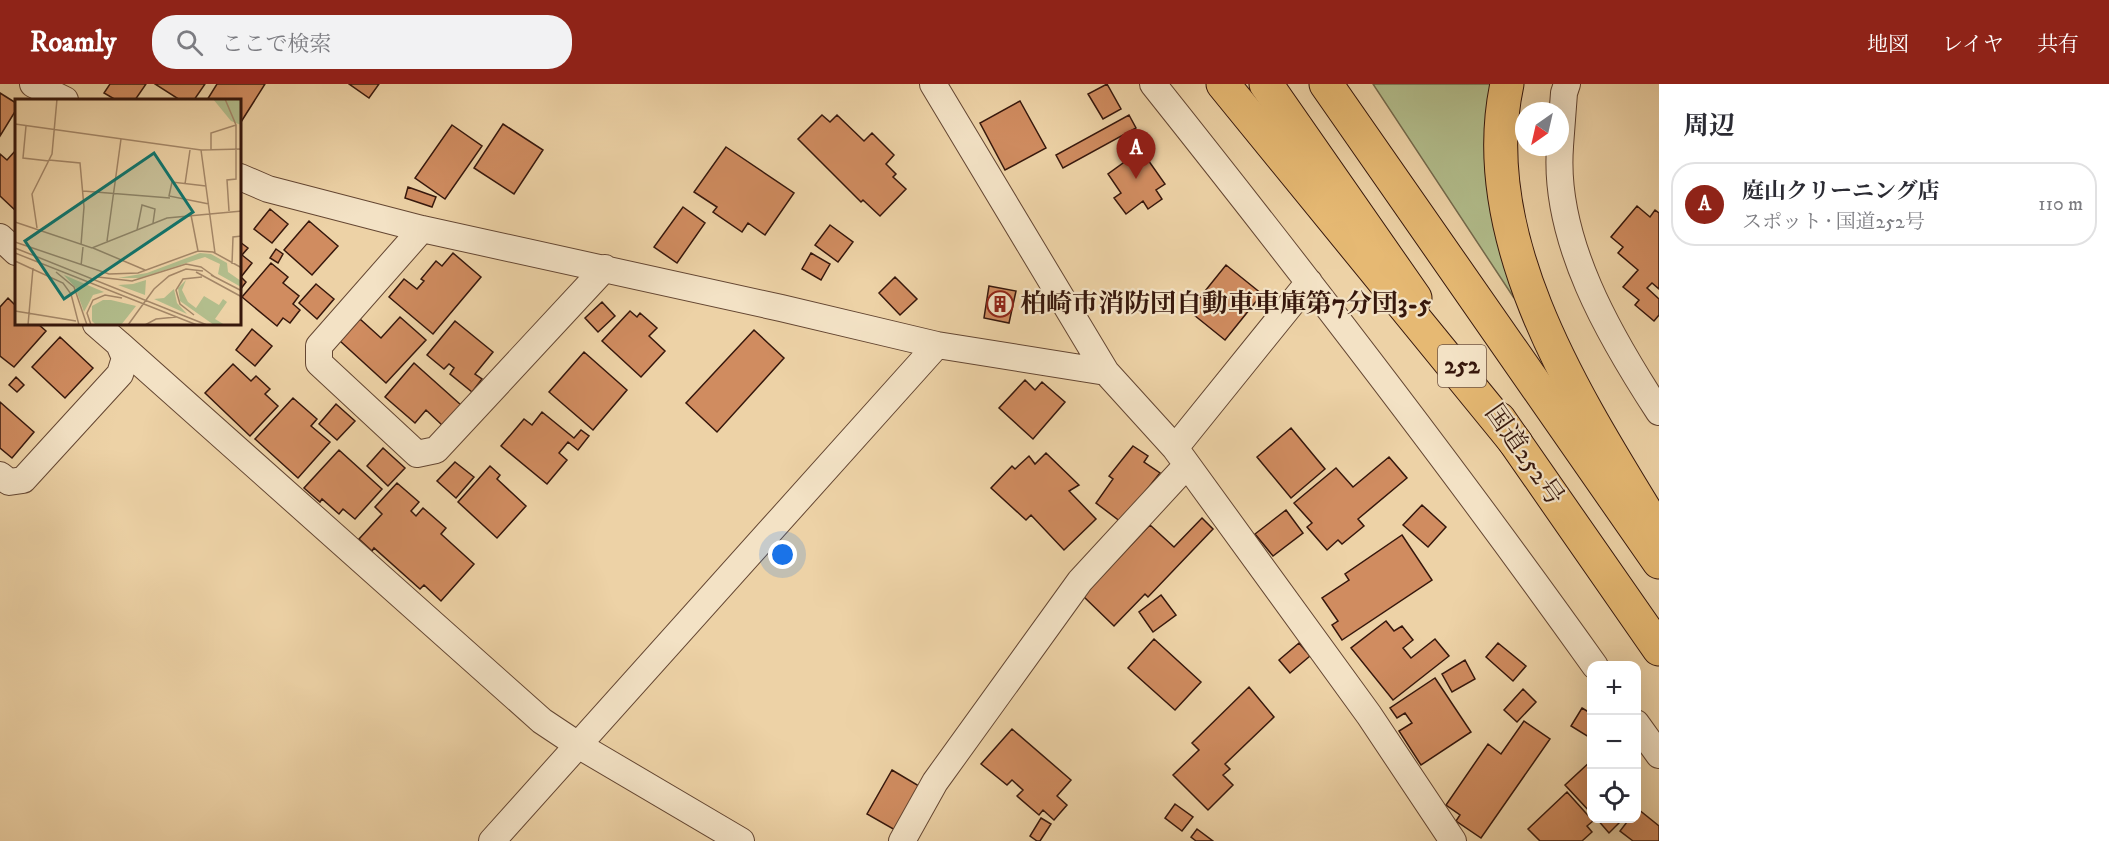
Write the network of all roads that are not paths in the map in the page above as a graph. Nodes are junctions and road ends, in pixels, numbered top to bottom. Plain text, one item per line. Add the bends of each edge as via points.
1 (33, 84) edge
2 (933, 84) edge
3 (1153, 84) edge
4 (1223, 84) edge
5 (1266, 84) edge
6 (1326, 84) edge
7 (1507, 84) edge
8 (1567, 84) edge
9 (64, 99) edge
10 (1563, 102) edge
11 (1559, 156) edge
12 (242, 178) edge
13 (422, 229) junction
14 (0, 237) edge
15 (15, 251) edge
16 (605, 268) junction
17 (1309, 282) junction
18 (98, 326) edge
19 (119, 344) junction
20 (937, 345) junction
21 (1106, 372) junction
22 (1659, 412) edge
23 (1516, 443) junction
24 (1181, 457) junction
25 (0, 475) edge
26 (1659, 533) edge
27 (1659, 562) edge
28 (1659, 649) edge
29 (1591, 661) edge
30 (1641, 730) edge
31 (578, 745) junction
32 (1659, 755) edge
33 (492, 841) edge
34 (741, 841) edge
35 (902, 841) edge
36 (1453, 841) edge

1 - 9 street
2 - 21 street
3 - 17 street
4 - 23 highway
5 - 23 highway, 国道252号 / 252
6 - 27 highway, 国道252号 / 252
7 - 26 highway via 1503,185 1527,284 1579,398
8 - 10 street
11 - 22 street via 1570,236 1601,314
12 - 13 street via 268,189
13 - 16 street
13 - 16 street via 319,346 319,363 417,453 436,450
14 - 15 street
16 - 20 street
17 - 24 street
17 - 29 street
18 - 19 street
19 - 25 street via 125,358 120,374 23,480 9,482
19 - 31 street via 542,721
20 - 21 street
20 - 31 street
21 - 24 street
23 - 28 highway, 国道252号 / 252
24 - 35 street via 1080,581 935,782
24 - 36 street via 1369,716
30 - 32 street
31 - 33 street
31 - 34 street

